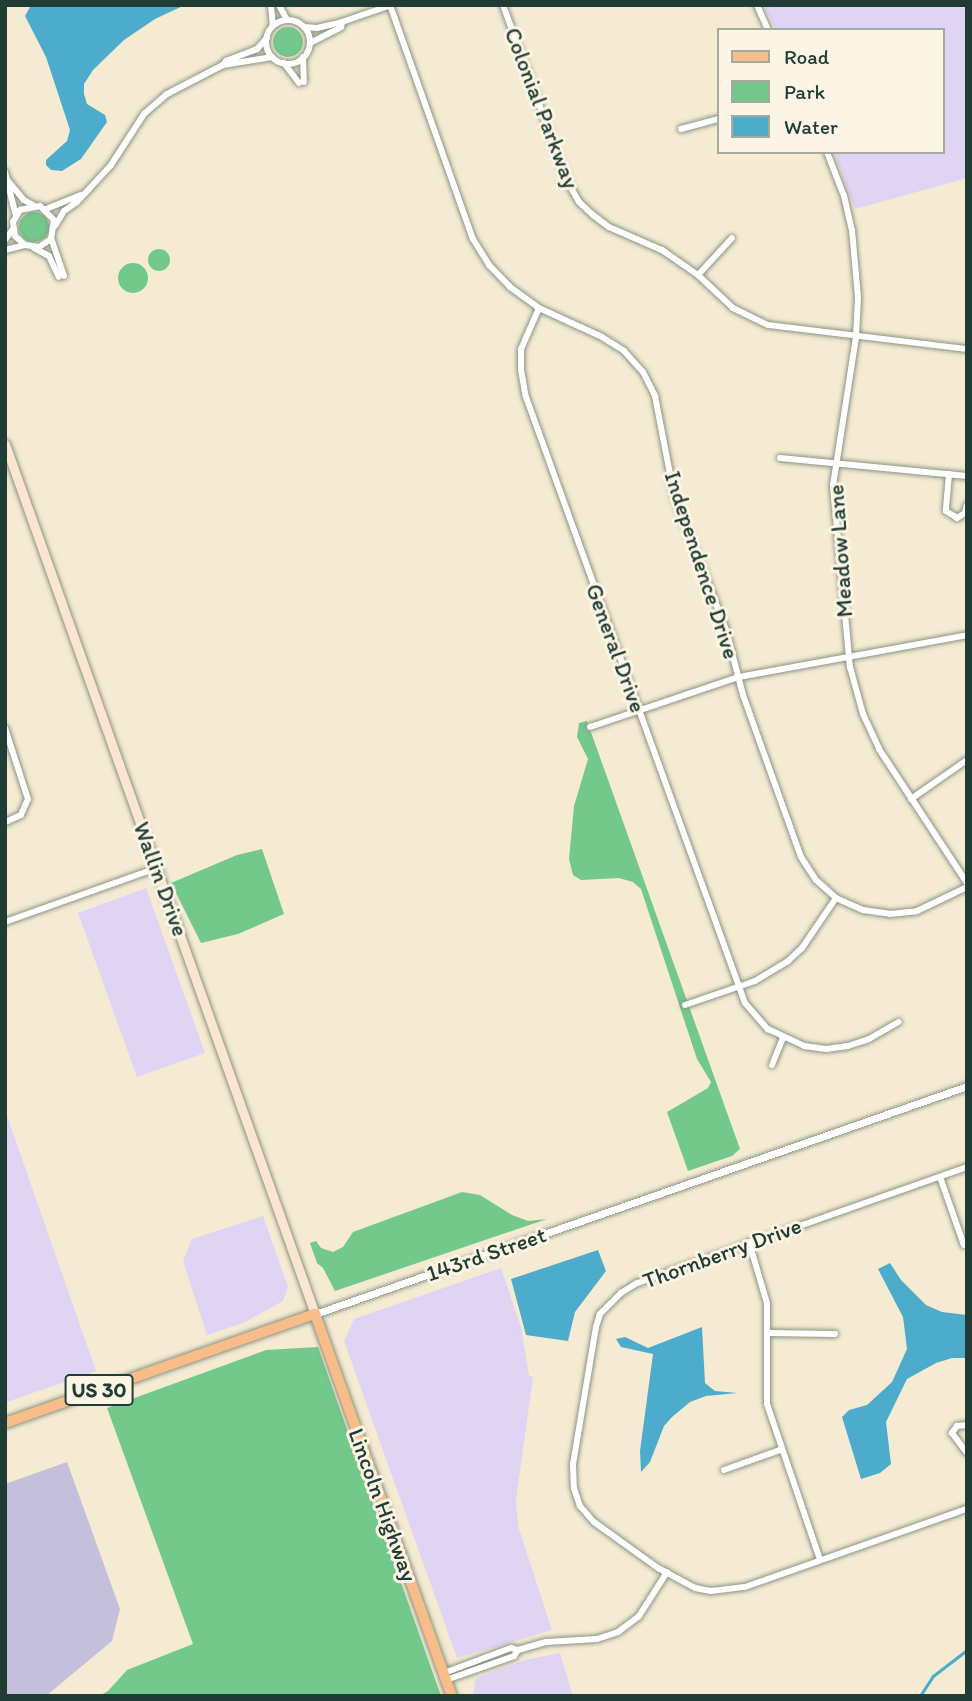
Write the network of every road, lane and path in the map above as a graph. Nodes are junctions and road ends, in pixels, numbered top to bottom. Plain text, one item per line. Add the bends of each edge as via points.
1 (271, 5) edge
2 (279, 5) edge
3 (391, 5) edge
4 (503, 5) edge
5 (757, 5) edge
6 (287, 20) junction
7 (342, 22) junction
8 (274, 26) junction
9 (304, 27) junction
10 (767, 28) edge
11 (267, 38) junction
12 (310, 44) junction
13 (272, 57) junction
14 (303, 57) junction
15 (284, 63) junction
16 (223, 65) junction
17 (716, 120) edge
18 (681, 129) dead end
19 (828, 154) edge
20 (5, 172) edge
21 (8, 181) junction
22 (81, 195) junction
23 (33, 205) junction
24 (46, 209) junction
25 (16, 216) junction
26 (55, 226) junction
27 (13, 229) junction
28 (51, 238) junction
29 (732, 238) dead end
30 (5, 240) edge
31 (29, 246) junction
32 (5, 250) edge
33 (698, 275) junction
34 (539, 309) junction
35 (856, 337) junction
36 (967, 349) edge
37 (5, 444) edge
38 (780, 458) dead end
39 (834, 464) junction
40 (949, 474) junction
41 (967, 476) edge
42 (967, 505) edge
43 (967, 635) edge
44 (848, 655) junction
45 (739, 677) junction
46 (638, 710) junction
47 (590, 727) dead end
48 (5, 728) edge
49 (967, 760) edge
50 (911, 799) junction
51 (5, 822) edge
52 (157, 868) junction
53 (967, 885) edge
54 (835, 898) junction
55 (5, 922) edge
56 (737, 987) junction
57 (685, 1005) dead end
58 (898, 1023) dead end
59 (783, 1038) junction
60 (772, 1065) dead end
61 (967, 1086) edge
62 (967, 1167) edge
63 (940, 1177) junction
64 (749, 1242) junction
65 (964, 1245) dead end
66 (315, 1314) junction
67 (769, 1333) junction
68 (835, 1334) dead end
69 (5, 1423) edge
70 (967, 1425) edge
71 (780, 1450) junction
72 (967, 1453) edge
73 (724, 1470) dead end
74 (967, 1509) edge
75 (820, 1560) junction
76 (667, 1572) junction
77 (445, 1676) junction
78 (452, 1696) edge

1 - 8 street
2 - 6 street
3 - 7 street
3 - 34 street, Independence Drive via 473,239 489,265
4 - 33 street, Colonial Parkway via 558,160 579,202 609,227 662,250
5 - 10 street
6 - 8 street
6 - 9 street
7 - 9 street
7 - 12 street via 341,27
8 - 11 street
9 - 12 street
11 - 13 street
11 - 16 street via 257,49
12 - 14 street
13 - 15 street
13 - 16 street
14 - 15 street
14 - 15 street via 302,82
16 - 22 street via 167,94 144,114 111,165
17 - 18 street
19 - 35 street, Meadow Lane via 852,230
20 - 21 street
21 - 23 street
21 - 25 street
22 - 24 street
22 - 26 street
23 - 24 street
23 - 25 street
24 - 26 street
25 - 27 street
26 - 28 street
27 - 30 street
27 - 31 street
28 - 31 street via 46,244
28 - 31 street via 62,276 48,257
29 - 33 street
31 - 32 street
33 - 35 street, Colonial Parkway via 733,308 768,325
34 - 45 street, Independence Drive via 602,337 624,351 643,372 663,423 674,495 726,630
34 - 46 street, General Drive via 522,349 526,397
35 - 36 street, Colonial Parkway
35 - 39 street, Meadow Lane
37 - 52 main road, Wallin Drive
38 - 39 street
39 - 40 street
39 - 44 street, Meadow Lane
40 - 41 street
40 - 42 street via 946,511 957,518
43 - 44 street
44 - 45 street
44 - 50 street, Meadow Lane via 855,688 879,749
45 - 46 street
45 - 54 street, Independence Drive via 801,857
46 - 47 street
46 - 56 street, General Drive
48 - 51 street via 27,791 21,815
49 - 50 street
50 - 53 street, Meadow Lane
52 - 55 street
52 - 66 main road, Wallin Drive
53 - 54 street, Independence Drive via 917,911 890,915
54 - 56 street via 788,961
56 - 57 street
56 - 59 street, General Drive via 756,1017
58 - 59 street via 869,1039 826,1049
59 - 60 street
61 - 66 street, 143rd Street
62 - 63 street, Thornberry Drive
63 - 64 street, Thornberry Drive
63 - 65 street
64 - 67 street via 767,1303
64 - 76 street, Thornberry Drive via 637,1283 610,1302 596,1327 573,1464 574,1488 580,1506 609,1535
66 - 69 main road, 143rd Street / US 30
66 - 77 main road, Lincoln Highway
67 - 68 street
67 - 71 street via 766,1388
70 - 72 street via 957,1426 952,1433
71 - 73 street
71 - 75 street
74 - 75 street, Thornberry Drive
75 - 76 street, Thornberry Drive via 727,1591 695,1588
76 - 77 street via 639,1616 618,1632 597,1639 511,1648
77 - 78 main road, Lincoln Highway

